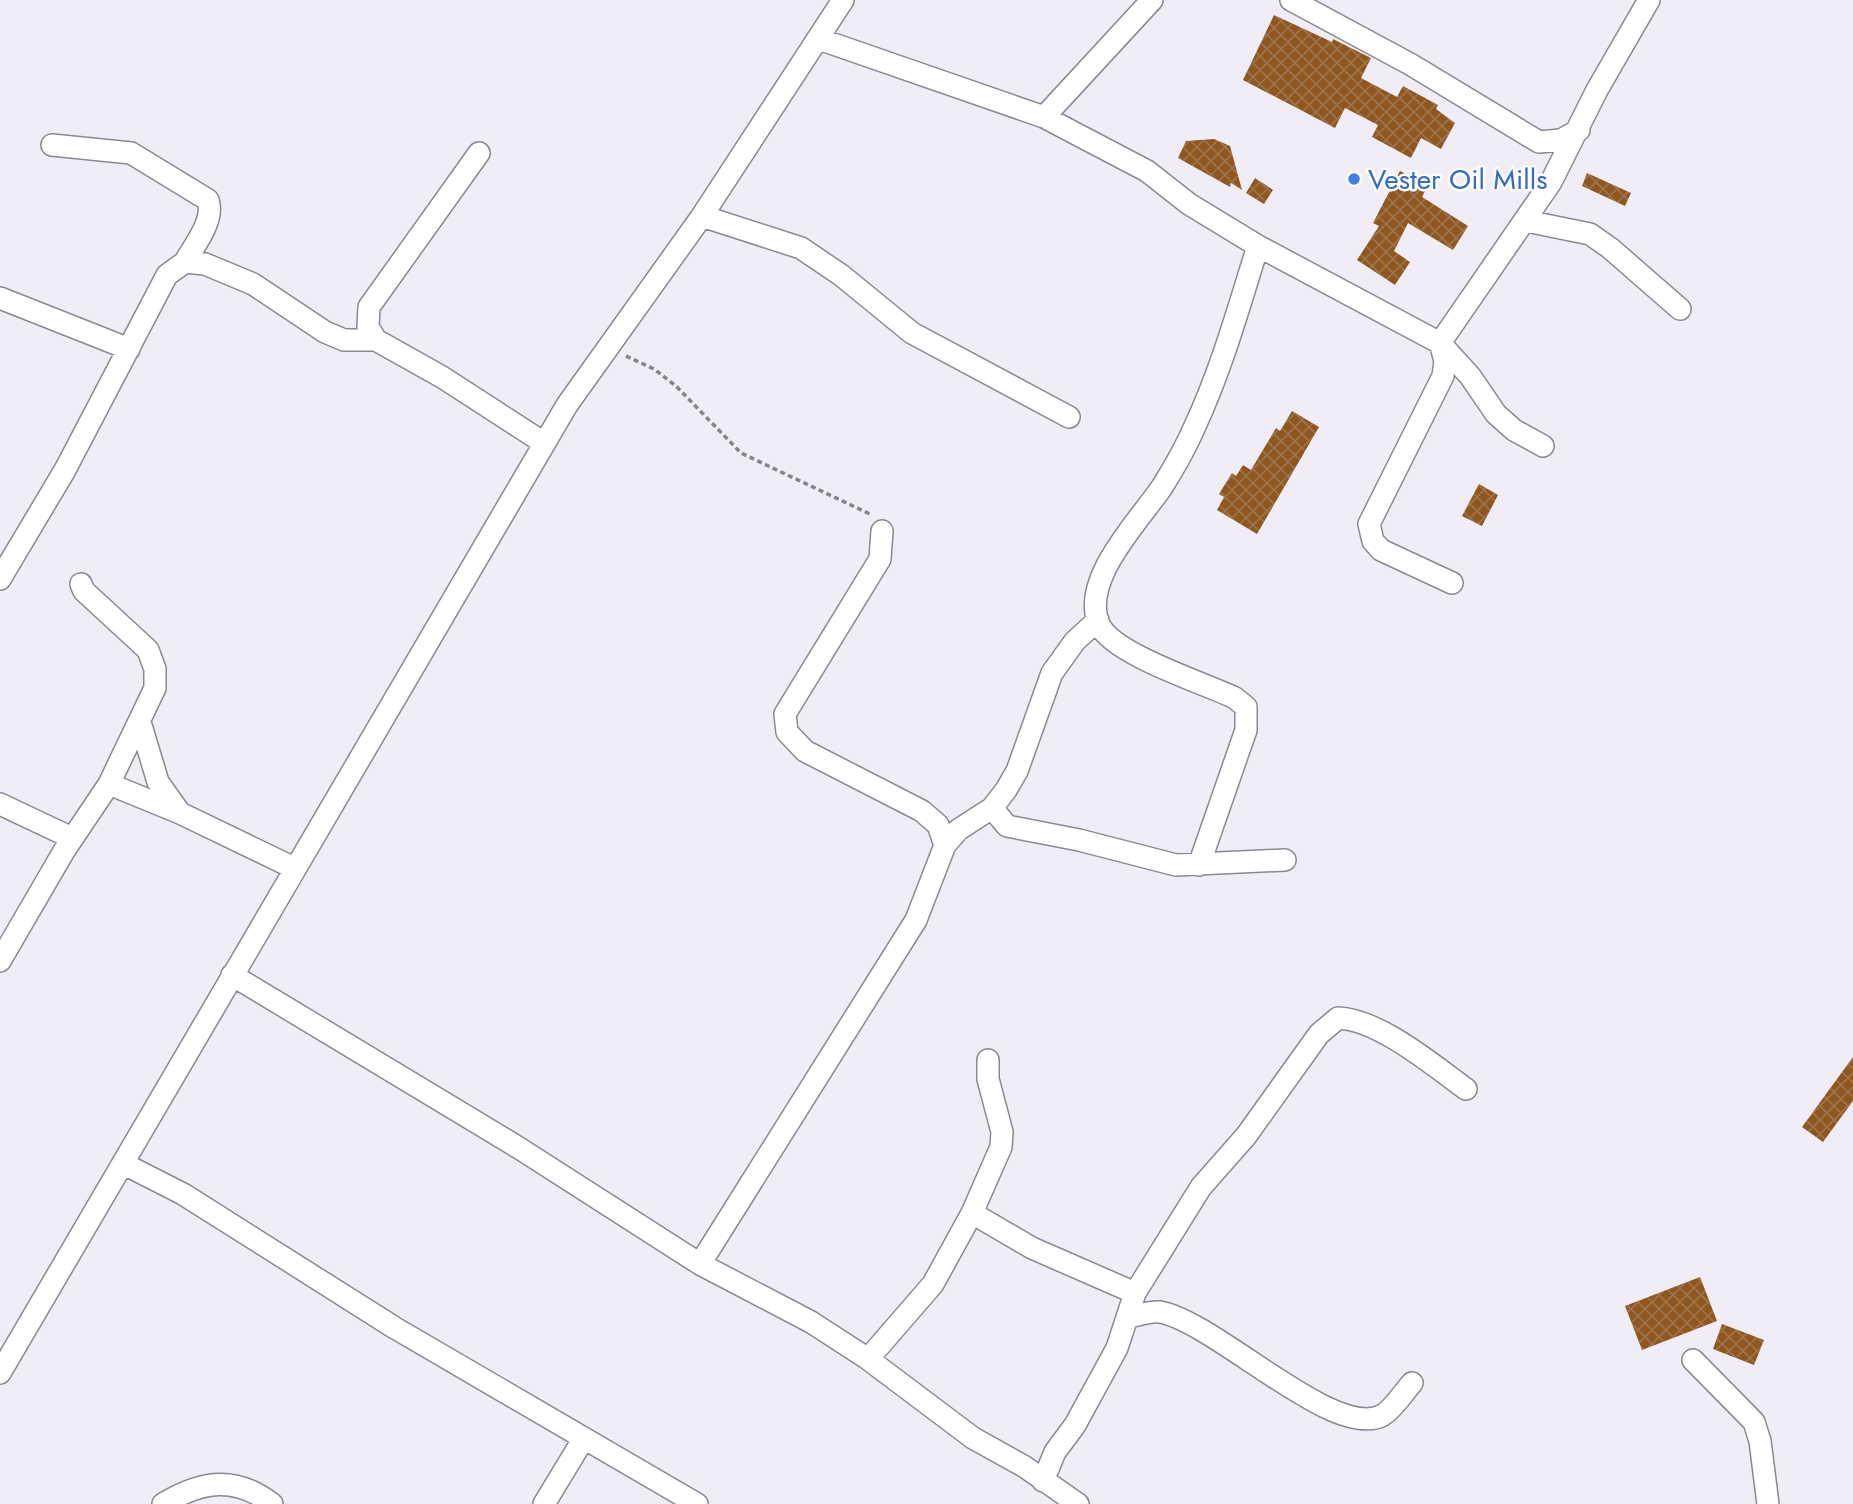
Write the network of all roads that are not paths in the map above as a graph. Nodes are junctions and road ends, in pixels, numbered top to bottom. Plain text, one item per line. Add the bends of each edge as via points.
1 (843, 0) edge
2 (1152, 0) edge
3 (1291, 0) edge
4 (1648, 0) edge
5 (819, 39) junction
6 (1044, 117) junction
7 (1579, 130) junction
8 (52, 145) dead end
9 (479, 153) dead end
10 (702, 216) junction
11 (1526, 221) junction
12 (1258, 246) junction
13 (185, 262) junction
14 (0, 298) edge
15 (1680, 309) dead end
16 (376, 340) junction
17 (1440, 342) junction
18 (129, 349) junction
19 (1069, 417) dead end
20 (544, 443) junction
21 (1543, 446) dead end
22 (882, 531) road end
23 (0, 579) edge
24 (1452, 583) dead end
25 (80, 584) dead end
26 (1098, 620) junction
27 (140, 722) junction
28 (108, 783) junction
29 (0, 804) edge
30 (992, 808) junction
31 (180, 813) junction
32 (72, 838) junction
33 (945, 845) junction
34 (1285, 860) dead end
35 (1199, 865) junction
36 (294, 868) junction
37 (0, 961) edge
38 (232, 975) junction
39 (988, 1060) dead end
40 (1466, 1088) dead end
41 (124, 1164) junction
42 (972, 1213) junction
43 (700, 1264) junction
44 (1135, 1293) junction
45 (1129, 1317) junction
46 (868, 1359) junction
47 (1693, 1360) dead end
48 (0, 1373) edge
49 (1412, 1384) dead end
50 (584, 1438) junction
51 (1043, 1481) junction
52 (163, 1504) edge
53 (272, 1504) edge
54 (544, 1504) edge
55 (697, 1504) edge
56 (1078, 1504) edge
57 (1769, 1504) edge

1 - 5 street
2 - 6 street
3 - 7 street via 1410,64 1539,142 1560,140
4 - 7 street
5 - 6 street
5 - 10 street
6 - 12 street via 1147,171 1189,204
7 - 11 street
8 - 13 street via 131,153 208,200 209,219
9 - 16 street via 369,307 368,327
10 - 19 street via 801,248 912,333
10 - 20 street via 607,346
11 - 15 street via 1590,234
11 - 17 street
12 - 17 street
12 - 26 street via 1195,428 1164,484 1107,564 1095,598
13 - 16 street via 205,264 253,284 344,340
13 - 18 street via 167,275
14 - 18 street
16 - 20 street
17 - 21 street via 1496,414
17 - 24 street via 1443,376 1369,524 1381,550
18 - 23 street
20 - 36 street
22 - 33 street via 880,559 785,713 787,732 805,751 922,811 937,825
25 - 27 street via 153,660 155,688
26 - 30 street via 1075,641 1052,673 1017,771
26 - 35 street via 1106,635 1139,657 1198,680 1246,707 1246,730
27 - 28 street
27 - 31 street via 158,782
28 - 31 street
28 - 32 street
29 - 32 street
30 - 33 street via 958,830
30 - 35 street via 1007,827 1176,865
31 - 36 street
32 - 37 street
33 - 43 street via 916,920
34 - 35 street
36 - 38 street
38 - 41 street
38 - 43 street via 519,1148
39 - 42 street via 1001,1147
40 - 44 street via 1355,1018 1338,1018 1320,1034 1246,1136 1201,1186
41 - 48 street
41 - 50 street via 183,1194 395,1328
42 - 44 street via 1032,1248
42 - 46 street via 933,1284
43 - 46 street via 811,1322
44 - 45 street
45 - 49 street via 1158,1312 1174,1316 1337,1413 1375,1418 1385,1414
45 - 51 street via 1097,1389 1055,1452
46 - 51 street via 973,1438
47 - 57 street via 1754,1422
50 - 54 street
50 - 55 street
51 - 56 street
52 - 53 street via 183,1492 225,1482

